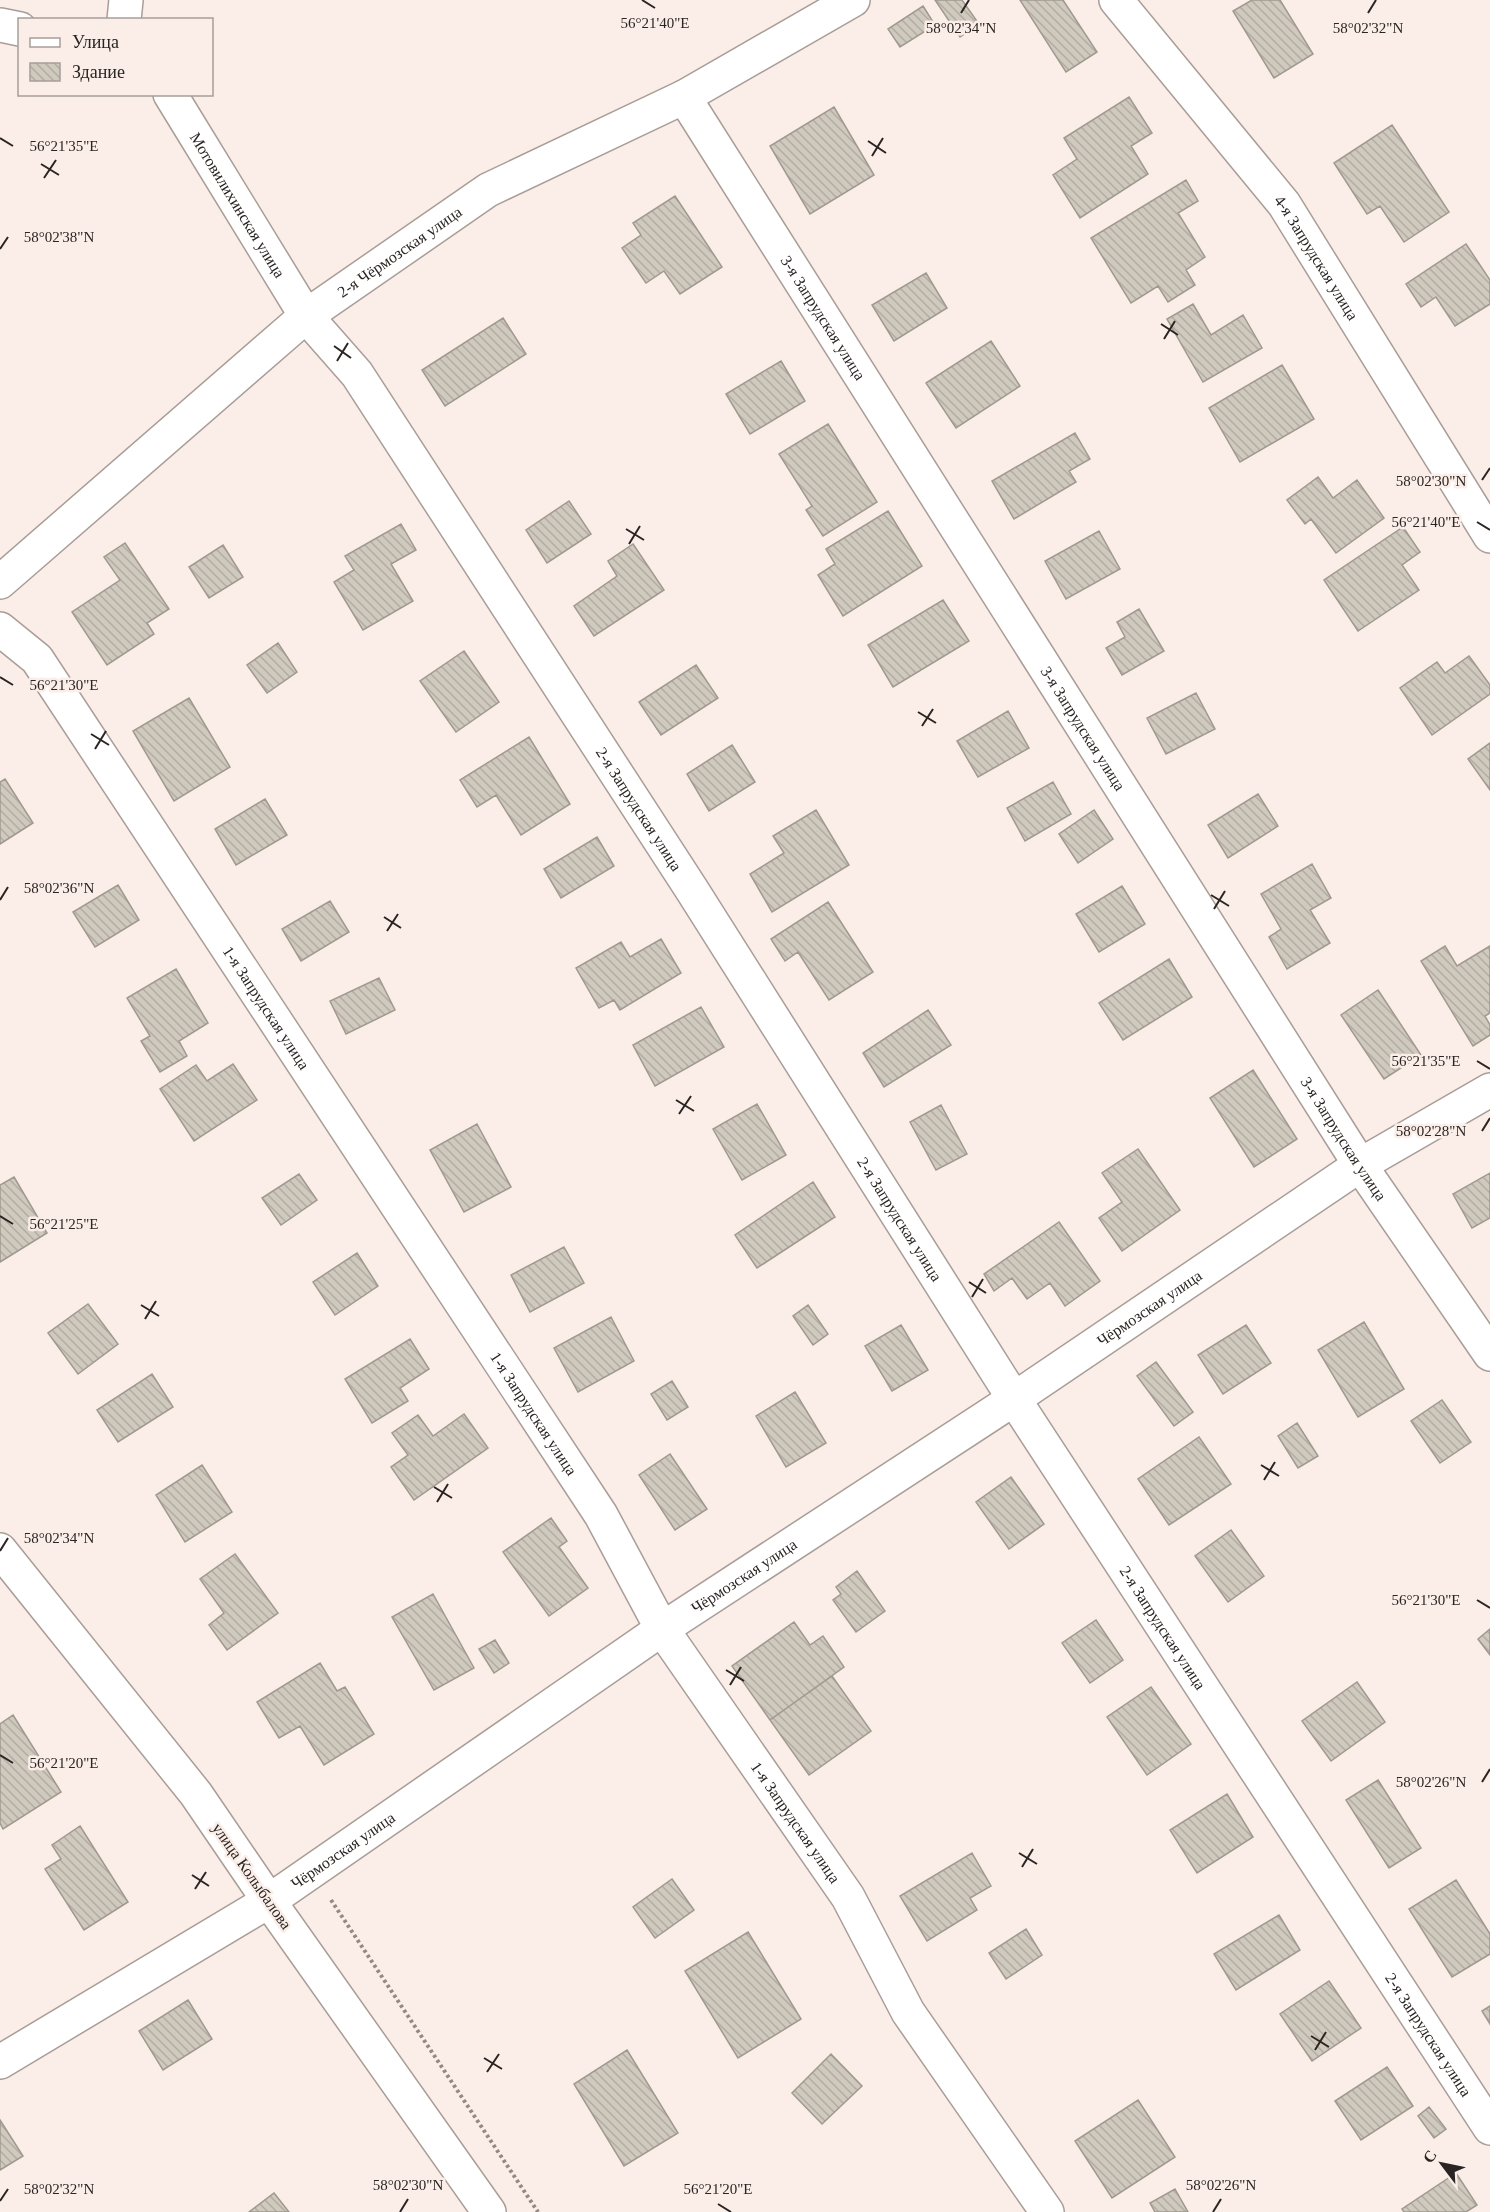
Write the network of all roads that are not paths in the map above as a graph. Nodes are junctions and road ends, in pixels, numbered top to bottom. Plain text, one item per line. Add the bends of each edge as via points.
1 (126, 0) edge
2 (853, 0) edge
3 (1116, 0) edge
4 (124, 18) edge
5 (0, 25) edge
6 (18, 29) edge
7 (171, 96) edge
8 (684, 97) junction
9 (306, 316) junction
10 (1490, 536) edge
11 (0, 582) edge
12 (0, 628) edge
13 (1490, 1090) edge
14 (1360, 1165) junction
15 (1490, 1354) edge
16 (1014, 1399) junction
17 (0, 1550) edge
18 (662, 1629) junction
19 (269, 1900) junction
20 (0, 2062) edge
21 (1490, 2128) edge
22 (489, 2212) edge
23 (1047, 2212) edge

1 - 4 street
2 - 8 street, 2-я Чёрмозская улица
3 - 10 street, 4-я Запрудская улица via 1284,204
5 - 6 street
7 - 9 street, Мотовилихинская улица
8 - 9 street, 2-я Чёрмозская улица via 488,190
8 - 14 street, 3-я Запрудская улица
9 - 11 street, 2-я Чёрмозская улица
9 - 16 street, 2-я Запрудская улица via 357,374 692,890
12 - 18 street, 1-я Запрудская улица via 44,669 601,1515
13 - 14 street, Чёрмозская улица
14 - 15 street, 3-я Запрудская улица
14 - 16 street, Чёрмозская улица
16 - 18 street, Чёрмозская улица
16 - 21 street, 2-я Запрудская улица
17 - 19 street, улица Колыбалова via 196,1794
18 - 19 street, Чёрмозская улица
18 - 23 street, 1-я Запрудская улица via 848,1897 908,2012
19 - 20 street, Чёрмозская улица
19 - 22 street, улица Колыбалова

